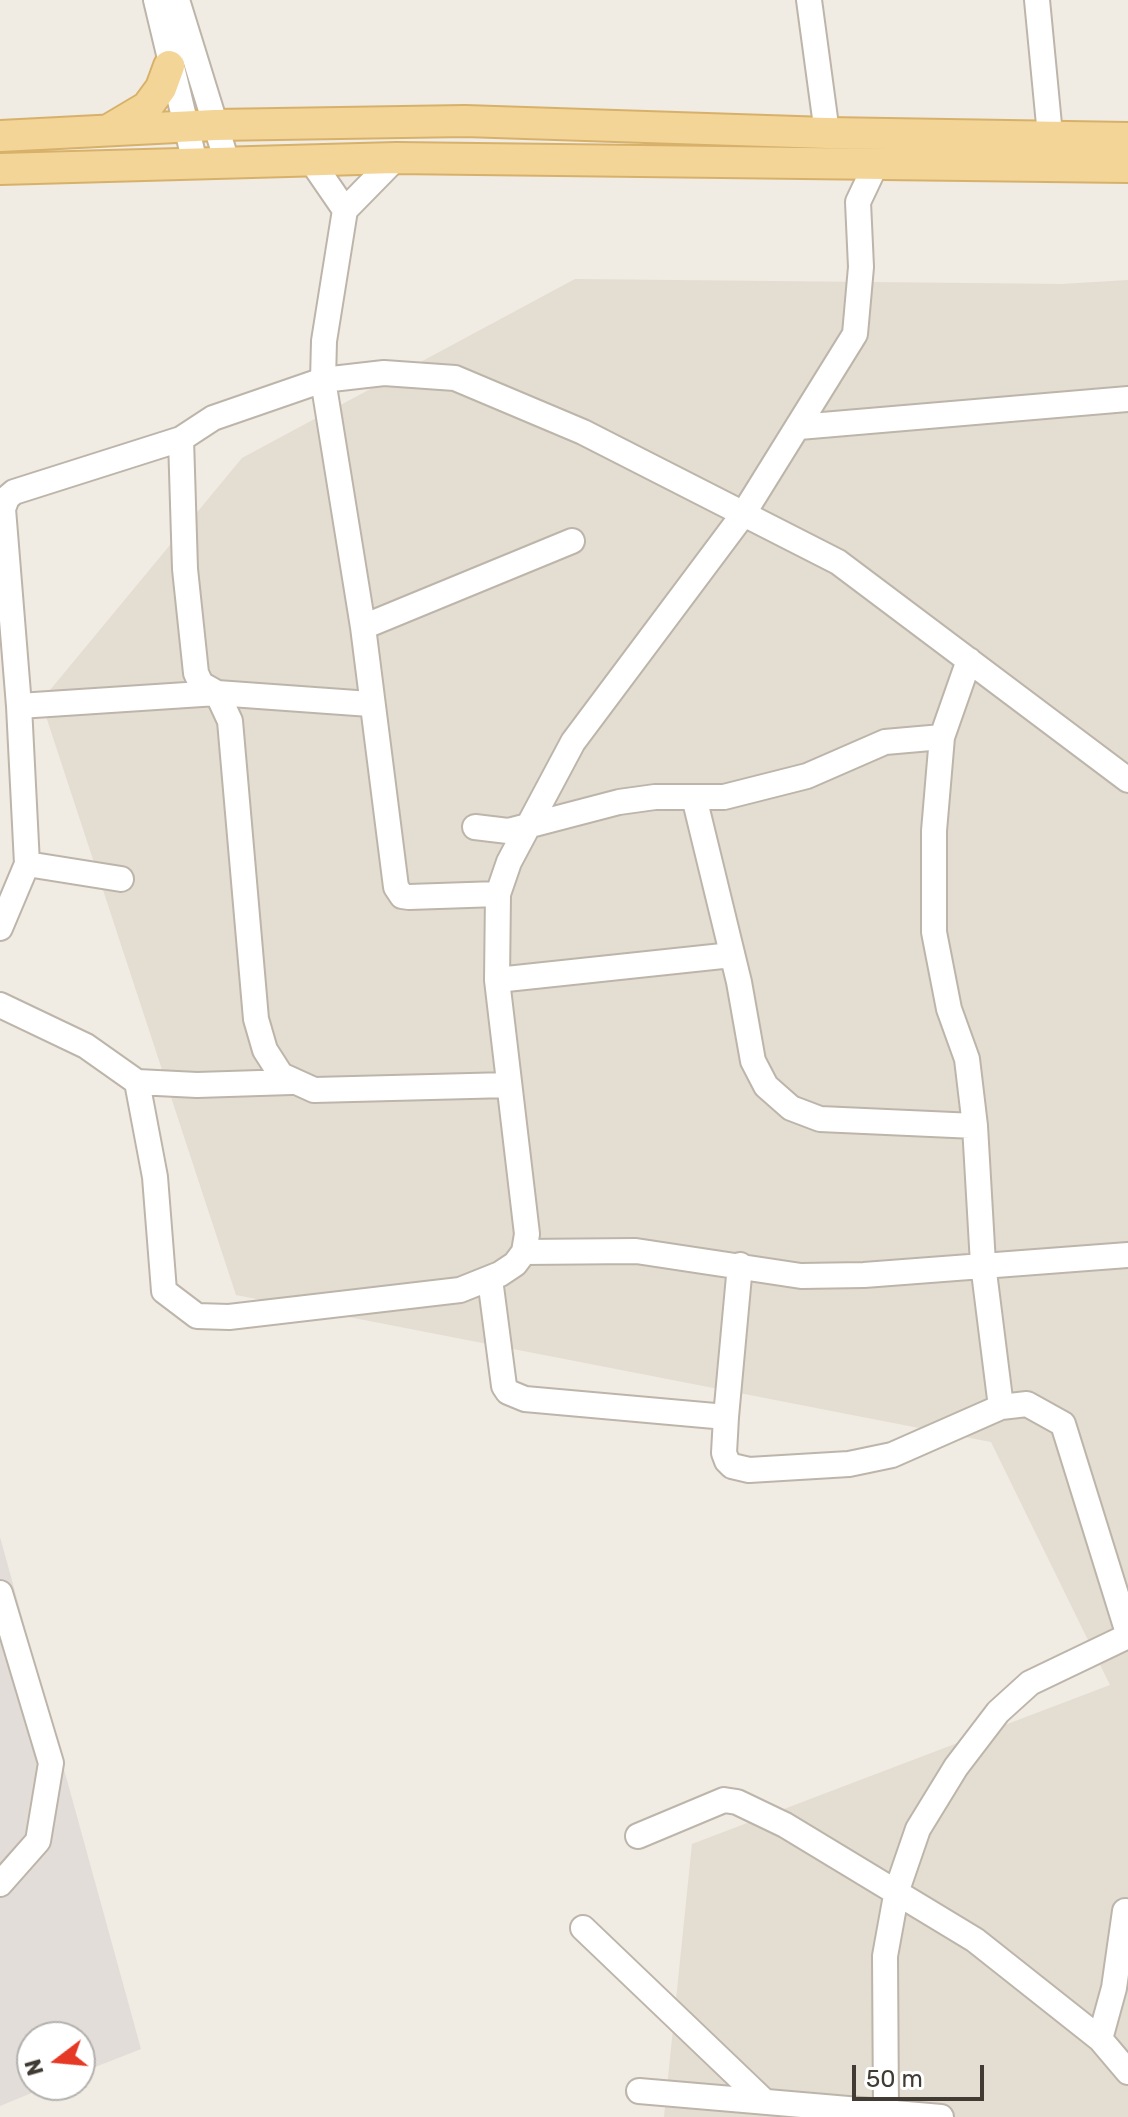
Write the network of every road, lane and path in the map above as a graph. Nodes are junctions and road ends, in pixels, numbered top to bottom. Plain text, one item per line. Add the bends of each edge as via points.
1 (156, 0) edge
2 (177, 0) edge
3 (809, 0) edge
4 (1037, 0) edge
5 (169, 66) junction
6 (215, 125) junction
7 (184, 127) junction
8 (107, 130) junction
9 (768, 130) junction
10 (827, 133) junction
11 (1050, 135) junction
12 (0, 136) edge
13 (1128, 138) edge
14 (396, 158) junction
15 (310, 159) junction
16 (768, 161) junction
17 (227, 162) junction
18 (195, 163) junction
19 (834, 164) junction
20 (876, 164) junction
21 (1128, 167) edge
22 (0, 169) edge
23 (858, 202) junction
24 (345, 210) junction
25 (323, 380) junction
26 (1128, 399) edge
27 (799, 427) junction
28 (181, 439) junction
29 (742, 516) junction
30 (572, 541) dead end
31 (363, 627) junction
32 (969, 660) junction
33 (217, 693) junction
34 (370, 704) junction
35 (19, 706) junction
36 (942, 737) junction
37 (1128, 780) edge
38 (694, 797) junction
39 (528, 826) junction
40 (475, 827) dead end
41 (27, 864) junction
42 (121, 879) dead end
43 (498, 894) junction
44 (0, 928) edge
45 (732, 955) junction
46 (497, 980) junction
47 (0, 1005) edge
48 (137, 1082) junction
49 (291, 1082) junction
50 (509, 1085) junction
51 (975, 1126) junction
52 (524, 1252) junction
53 (1128, 1255) edge
54 (983, 1264) junction
55 (740, 1265) junction
56 (490, 1279) junction
57 (1001, 1407) junction
58 (726, 1417) junction
59 (0, 1593) edge
60 (1128, 1634) edge
61 (638, 1836) dead end
62 (0, 1884) edge
63 (897, 1890) junction
64 (1125, 1911) dead end
65 (583, 1928) dead end
66 (1100, 2039) junction
67 (1128, 2072) edge
68 (639, 2091) dead end
69 (764, 2101) junction
70 (886, 2112) junction
71 (941, 2117) edge

1 - 5 street
2 - 6 street
3 - 10 street
4 - 11 street
5 - 7 street
5 - 8 main road via 147,107
6 - 7 main road
6 - 9 main road via 465,121
6 - 17 street
7 - 8 main road
7 - 18 street
8 - 12 main road
9 - 10 main road
9 - 16 main road
10 - 11 main road
11 - 13 main road
14 - 15 main road
14 - 16 main road
14 - 24 street
15 - 17 main road
15 - 24 street
16 - 19 main road
17 - 18 main road
18 - 22 main road
19 - 20 main road
19 - 23 street
20 - 21 main road
20 - 23 street
23 - 27 street via 861,267 855,334
24 - 25 street via 324,341
25 - 28 street via 229,411
25 - 29 street via 384,373 455,378 583,432
25 - 31 street
26 - 27 street
27 - 29 street
28 - 33 street via 193,657 201,684
28 - 35 street via 7,498 4,524
29 - 32 street via 838,562
29 - 39 street via 573,742
30 - 31 street
31 - 34 street
32 - 36 street
32 - 37 street
33 - 34 street
33 - 35 street
33 - 49 street via 230,721 256,1019 273,1065
34 - 43 street via 399,893
35 - 41 street
36 - 38 street via 898,739 777,785 724,797
36 - 51 street via 934,831 934,932 945,995 967,1059
38 - 39 street via 619,802
38 - 45 street
39 - 40 street via 508,831
39 - 43 street
41 - 42 street
41 - 44 street
43 - 46 street
45 - 46 street
45 - 51 street via 753,1061 766,1086 791,1108 846,1123
46 - 50 street
47 - 48 street via 86,1046
48 - 49 street
48 - 56 street via 155,1177 164,1291 197,1316 229,1317 460,1290
49 - 50 street via 314,1090
50 - 52 street via 527,1234
51 - 54 street
52 - 55 street via 636,1251
52 - 56 street
53 - 54 street
54 - 55 street via 801,1276
54 - 57 street
55 - 58 street
56 - 58 street via 504,1386 514,1396
57 - 58 street via 892,1455 849,1464 749,1470 727,1461
57 - 60 street via 1027,1404 1063,1424
59 - 62 street via 51,1763 38,1841
60 - 63 street via 1030,1683 998,1712 918,1829
61 - 63 street via 706,1805 737,1802
63 - 66 street via 975,1940
63 - 70 street via 885,1956
64 - 66 street
65 - 69 street
66 - 67 street
68 - 69 street
69 - 70 street
70 - 71 street

